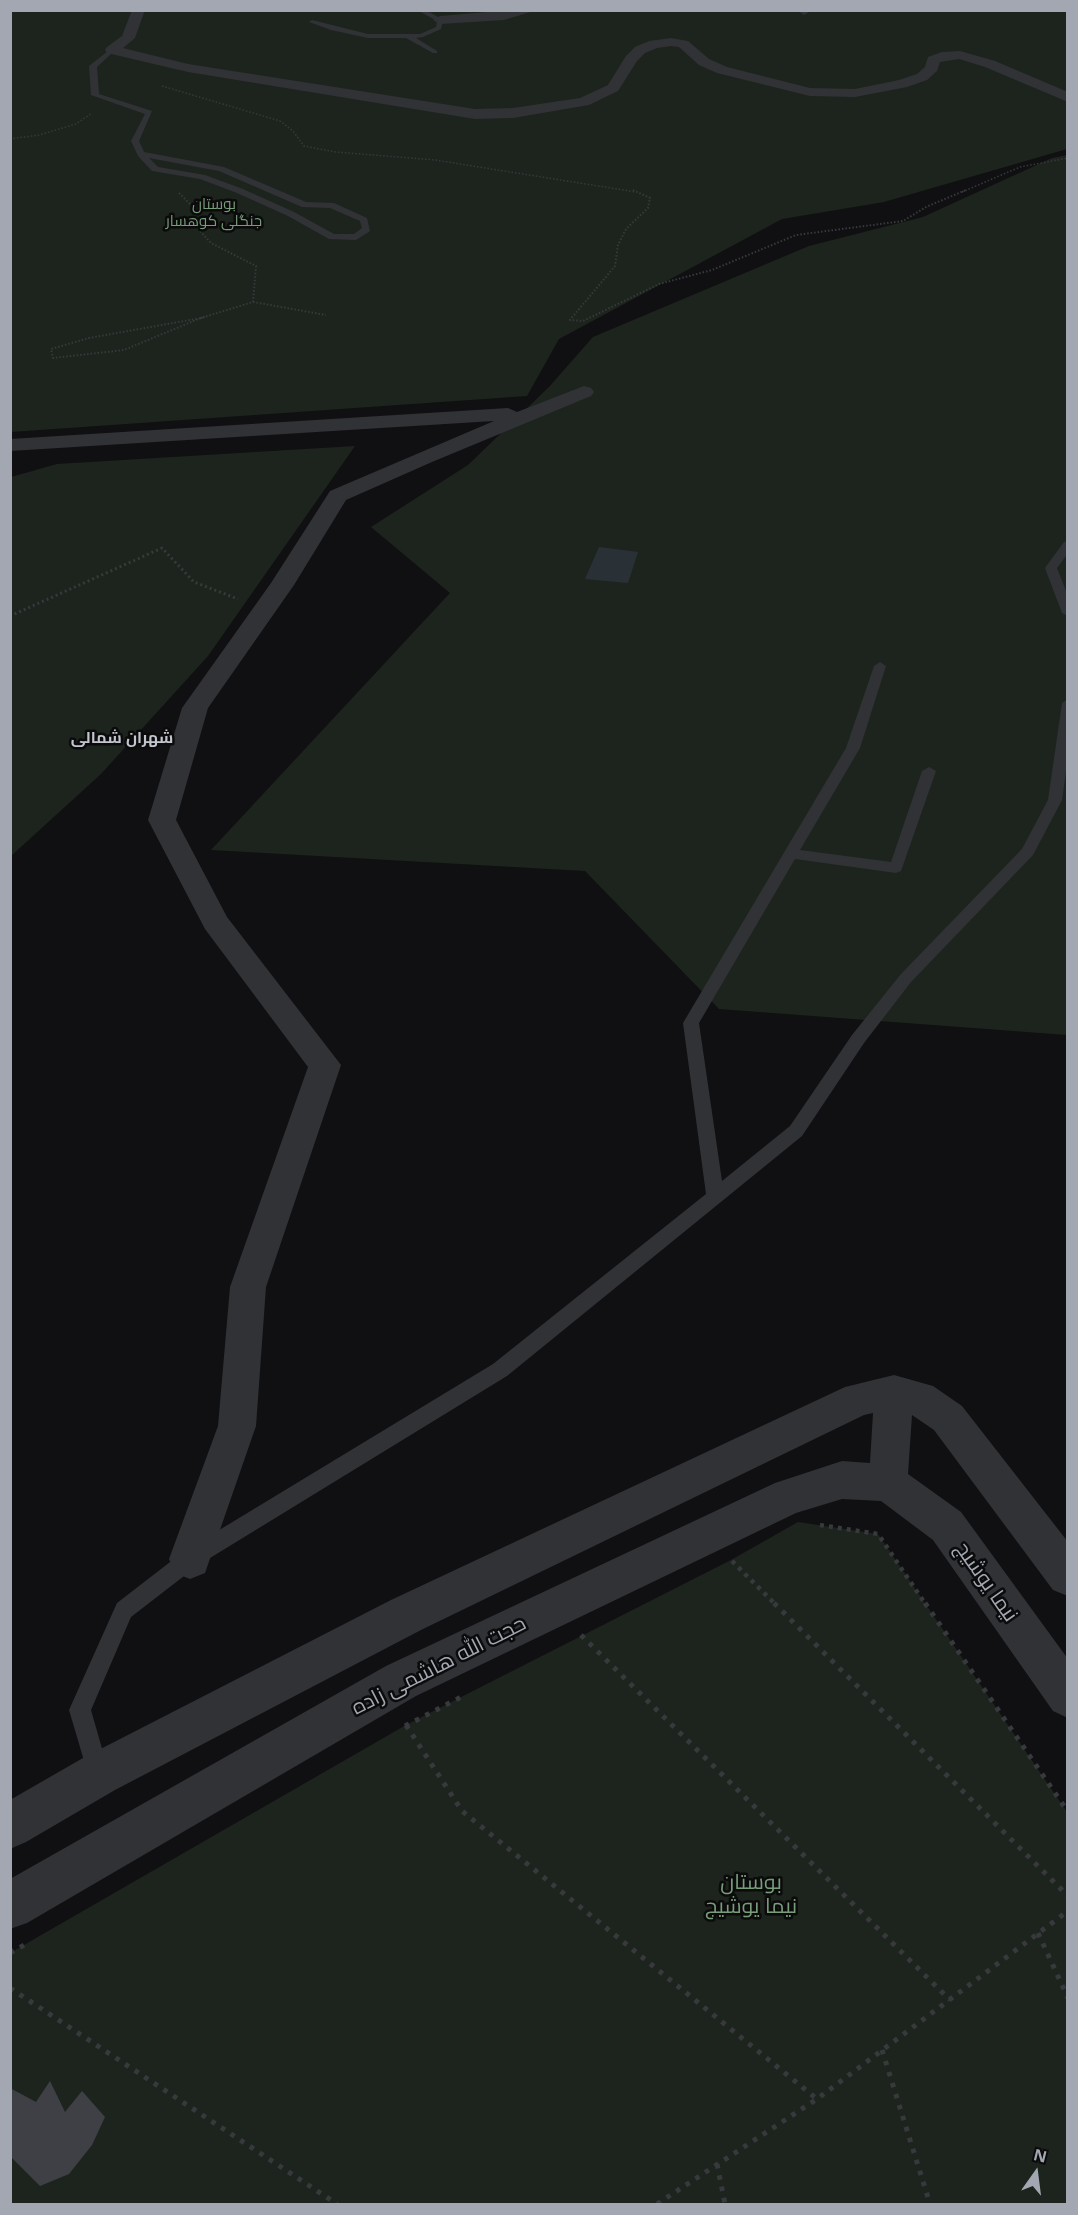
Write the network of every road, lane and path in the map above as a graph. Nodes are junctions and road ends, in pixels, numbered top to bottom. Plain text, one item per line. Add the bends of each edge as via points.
1 (139, 10) edge
2 (420, 10) edge
3 (531, 10) edge
4 (440, 20) junction
5 (312, 21) dead end
6 (409, 37) junction
7 (112, 50) junction
8 (435, 52) dead end
9 (154, 83) dead end
10 (95, 95) junction
11 (1068, 98) edge
12 (10, 140) edge
13 (141, 154) junction
14 (1068, 158) edge
15 (155, 169) junction
16 (305, 205) junction
17 (291, 214) junction
18 (253, 302) junction
19 (326, 315) dead end
20 (205, 316) junction
21 (584, 392) dead end
22 (533, 412) junction
23 (10, 445) edge
24 (1068, 544) edge
25 (264, 609) junction
26 (1068, 614) edge
27 (10, 616) edge
28 (880, 666) dead end
29 (1068, 703) edge
30 (929, 771) dead end
31 (791, 854) junction
32 (715, 1195) junction
33 (894, 1392) junction
34 (888, 1483) junction
35 (809, 1524) dead end
36 (741, 1555) dead end
37 (190, 1558) junction
38 (731, 1560) junction
39 (720, 1566) dead end
40 (1068, 1576) edge
41 (591, 1629) dead end
42 (580, 1635) junction
43 (570, 1640) dead end
44 (468, 1693) dead end
45 (1068, 1696) edge
46 (406, 1725) junction
47 (396, 1731) dead end
48 (99, 1774) junction
49 (1068, 1812) edge
50 (10, 1826) edge
51 (1068, 1896) edge
52 (1068, 1911) edge
53 (21, 1924) edge
54 (1038, 1933) junction
55 (10, 1953) edge
56 (10, 1988) edge
57 (1068, 1998) edge
58 (950, 2000) junction
59 (882, 2050) junction
60 (818, 2099) junction
61 (717, 2164) junction
62 (337, 2205) edge
63 (657, 2205) edge
64 (725, 2205) edge
65 (930, 2205) edge

1 - 7 street via 128,38
2 - 4 lane
3 - 4 street via 504,16
4 - 6 lane via 439,28
5 - 6 lane via 368,36
6 - 8 lane
7 - 10 lane via 93,66
7 - 11 street via 188,68 475,114 546,109 592,99 613,88 640,50 671,42 683,44 704,63 722,70 810,92 855,93 902,84 922,77 932,68 933,60 960,56 990,64
9 - 14 path via 280,121 304,146 435,160 630,189 650,198 648,208 626,229 618,245 615,266 570,320 583,321 659,284 712,270 796,235 903,221 926,207 1020,167
10 - 12 path via 97,110 76,124
10 - 13 lane via 149,113 135,141
13 - 15 lane
13 - 16 lane via 221,169
15 - 17 lane via 202,177
15 - 18 path via 194,208 198,229 211,243 255,266
16 - 17 lane
16 - 17 lane via 331,206 364,220 368,229 356,237 332,237
18 - 19 path
18 - 20 path
20 - 20 path via 124,350 53,358 51,349 89,338
21 - 22 street
22 - 23 street
22 - 25 street via 338,496
24 - 26 lane via 1051,568
25 - 27 path via 194,582 162,548
25 - 37 street via 195,708 162,820 215,922 325,1065 248,1287 237,1425
28 - 31 lane via 853,748
29 - 32 lane via 1055,800 1028,852 906,978 858,1039 796,1131
30 - 31 lane via 896,868
31 - 32 lane via 691,1023
32 - 37 lane via 500,1370
33 - 34 street
33 - 40 street via 919,1398 948,1418
33 - 48 street via 859,1400 406,1615
34 - 45 street, نیما یوشیج via 947,1526
34 - 53 street, حجت الله هاشمی زاده via 842,1480 789,1496 401,1681
35 - 49 path via 878,1534
36 - 38 path
37 - 48 lane via 124,1610 80,1710
38 - 39 path
38 - 51 path
41 - 42 path
42 - 43 path
42 - 58 path
44 - 46 path
46 - 47 path
46 - 60 path via 462,1811
48 - 50 street
52 - 54 path
53 - 55 path
54 - 57 path
54 - 58 path
56 - 62 path
58 - 59 path
59 - 60 path
59 - 65 path
60 - 61 path
61 - 63 path
61 - 64 path

